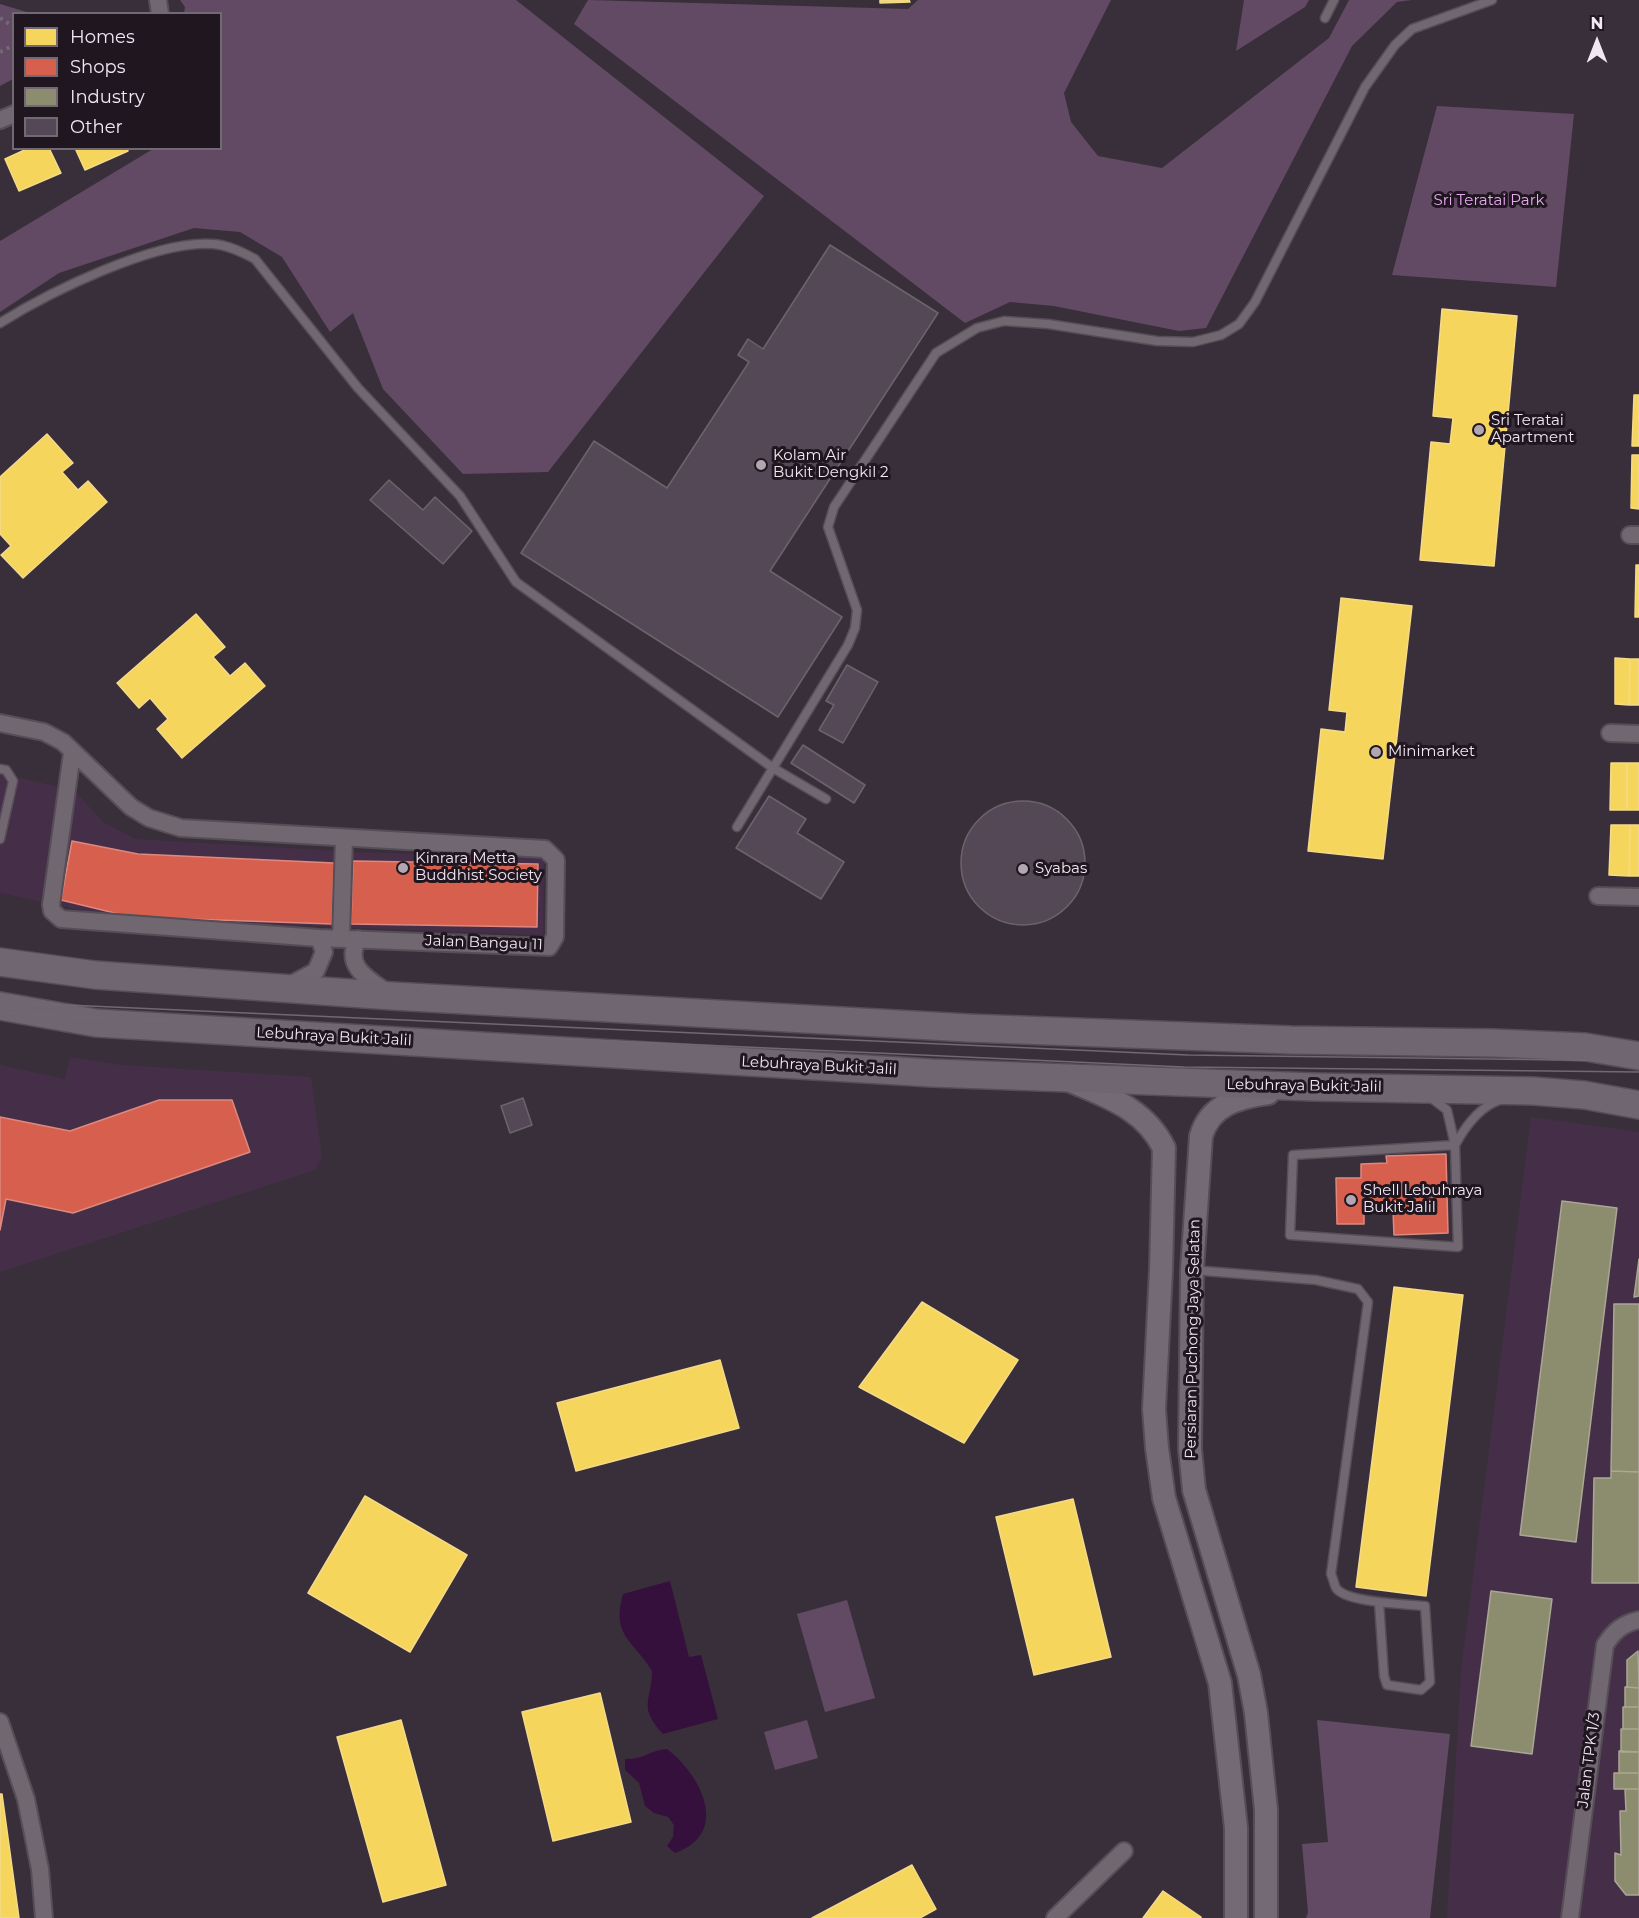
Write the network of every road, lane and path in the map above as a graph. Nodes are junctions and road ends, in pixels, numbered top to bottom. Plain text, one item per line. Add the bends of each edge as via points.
1 (1334, 0) edge
2 (1492, 0) edge
3 (1325, 18) dead end
4 (0, 323) edge
5 (0, 723) edge
6 (1610, 733) dead end
7 (1639, 734) edge
8 (72, 753) junction
9 (773, 768) junction
10 (0, 769) edge
11 (826, 799) dead end
12 (737, 827) dead end
13 (0, 839) edge
14 (344, 839) junction
15 (1598, 896) dead end
16 (1639, 897) edge
17 (319, 938) junction
18 (349, 939) junction
19 (0, 962) edge
20 (284, 988) junction
21 (392, 996) junction
22 (0, 1006) edge
23 (1639, 1056) edge
24 (1067, 1079) junction
25 (1314, 1087) junction
26 (1413, 1089) junction
27 (1533, 1090) junction
28 (1639, 1105) edge
29 (1455, 1145) junction
30 (1161, 1270) junction
31 (1192, 1270) junction
32 (1379, 1602) junction
33 (1639, 1620) edge
34 (1, 1727) edge
35 (1124, 1851) dead end
36 (44, 1918) edge
37 (1055, 1918) edge
38 (1236, 1918) edge
39 (1266, 1918) edge
40 (1570, 1918) edge

1 - 3 lane
2 - 9 lane via 1412,28 1395,45 1365,87 1255,302 1239,324 1221,336 1193,342 1156,341 1004,321 977,328 936,353 834,507 828,527 857,610 855,628
4 - 9 lane via 71,284 188,244 237,249 255,259 358,388 460,496 516,582
5 - 8 street via 44,732 63,742
6 - 7 street
8 - 14 street, Jalan Bangau 11 via 131,807 170,825
8 - 17 street, Jalan Bangau 11 via 52,912 61,919
9 - 11 lane
9 - 12 lane
10 - 13 lane via 6,770 13,781
14 - 18 street
14 - 18 street, Jalan Bangau 11 via 545,849 556,860 555,937 549,947
15 - 16 street
17 - 18 street, Jalan Bangau 11
17 - 20 street via 324,952 316,971
18 - 21 street via 359,973
19 - 20 highway via 95,975
20 - 21 highway
21 - 23 highway via 968,1028 1528,1044 1585,1047
22 - 24 highway, Lebuhraya Bukit Jalil via 96,1023
24 - 25 highway, Lebuhraya Bukit Jalil
24 - 30 main road via 1135,1111 1155,1130 1164,1148
25 - 26 highway, Lebuhraya Bukit Jalil
25 - 31 main road, Persiaran Puchong Jaya Selatan via 1242,1097 1223,1105 1205,1123 1198,1159
26 - 27 highway, Lebuhraya Bukit Jalil
26 - 29 lane via 1447,1110
27 - 28 highway, Lebuhraya Bukit Jalil
27 - 29 lane via 1494,1102 1482,1110
29 - 29 lane via 1458,1247 1290,1235 1293,1155
30 - 31 main road
30 - 38 main road via 1154,1409 1156,1448 1164,1498 1220,1683 1226,1718 1236,1828
31 - 32 lane via 1316,1280 1358,1289 1368,1302 1331,1574 1336,1588 1344,1595
31 - 39 main road, Persiaran Puchong Jaya Selatan via 1189,1414 1194,1490 1249,1675 1256,1713 1266,1810
32 - 32 lane via 1384,1676 1388,1685 1421,1690 1430,1682 1425,1606
33 - 40 street, Jalan TPK 1/3 via 1614,1631 1605,1645
34 - 36 street via 26,1799 40,1869
35 - 37 street

